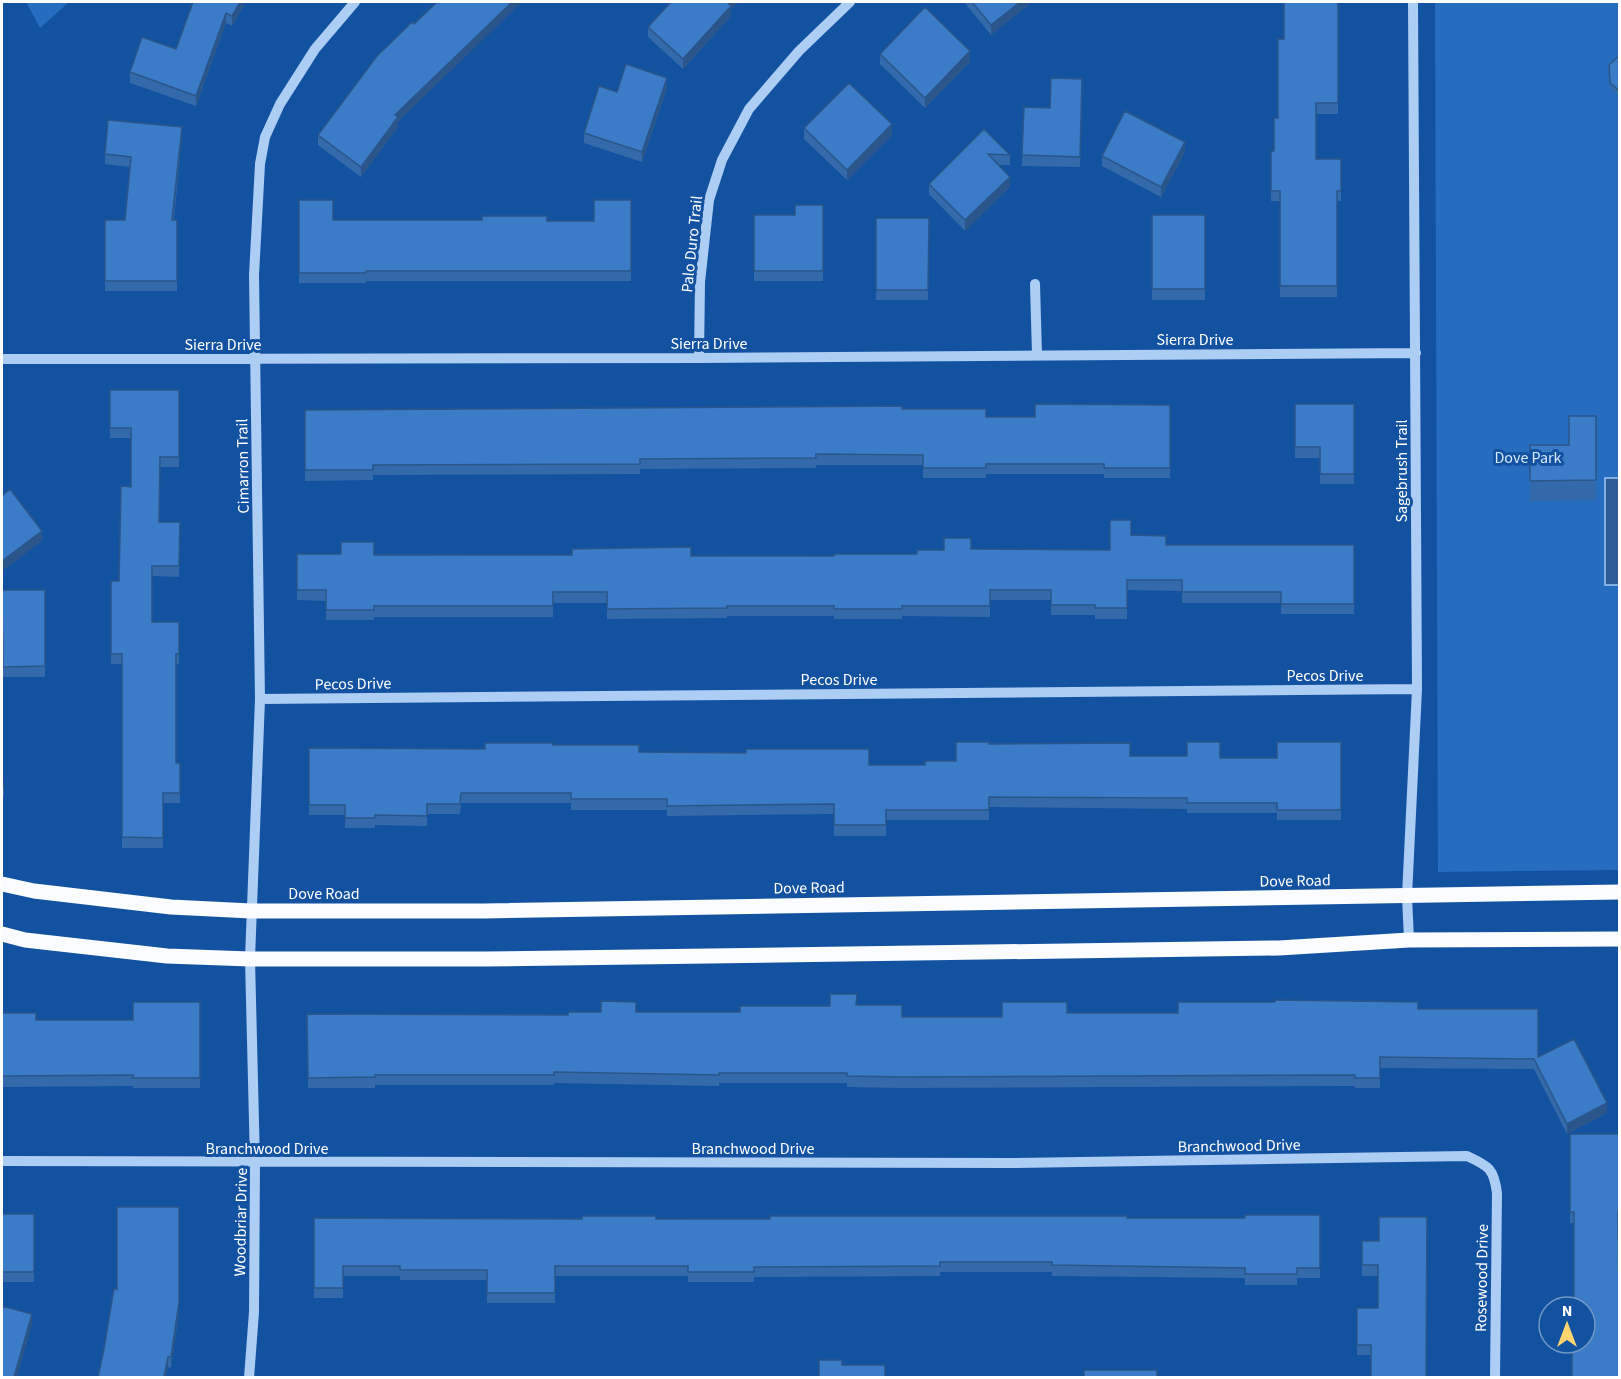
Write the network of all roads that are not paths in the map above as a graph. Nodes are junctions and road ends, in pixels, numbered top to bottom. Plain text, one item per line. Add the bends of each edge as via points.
1 (355, 2) edge
2 (850, 2) edge
3 (1413, 2) edge
4 (1035, 284) dead end
5 (1416, 353) junction
6 (1037, 355) junction
7 (699, 358) junction
8 (2, 359) edge
9 (255, 360) junction
10 (1417, 689) junction
11 (260, 699) junction
12 (2, 884) edge
13 (1620, 892) edge
14 (1407, 896) junction
15 (251, 910) junction
16 (2, 934) edge
17 (1620, 939) edge
18 (1408, 940) junction
19 (250, 959) junction
20 (2, 1161) edge
21 (255, 1163) junction
22 (1495, 1179) joint
23 (249, 1377) edge
24 (1495, 1377) edge

1 - 9 street, Cimarron Trail via 315,49 280,104 265,137 254,275
2 - 7 street, Palo Duro Trail via 798,51 749,109 722,160 709,200 700,282
3 - 5 street, Sagebrush Trail
4 - 6 street
5 - 6 street, Sierra Drive
5 - 10 street, Sagebrush Trail
6 - 7 street, Sierra Drive
7 - 9 street, Sierra Drive
8 - 9 street, Sierra Drive
9 - 11 street, Cimarron Trail
10 - 11 street, Pecos Drive
10 - 14 street, Sagebrush Trail
11 - 15 street, Cimarron Trail
12 - 15 main road, Dove Road via 171,907
13 - 14 main road, Dove Road
14 - 15 main road, Dove Road via 520,910
14 - 18 street, Sagebrush Trail
15 - 19 street, Cimarron Trail
16 - 19 main road via 167,956
17 - 18 main road
18 - 19 main road via 1279,948
19 - 21 street, Woodbriar Drive
20 - 21 street, Branchwood Drive
21 - 22 street, Branchwood Drive via 1010,1163 1467,1156 1490,1168
21 - 23 street, Woodbriar Drive via 254,1312
22 - 24 street, Rosewood Drive

